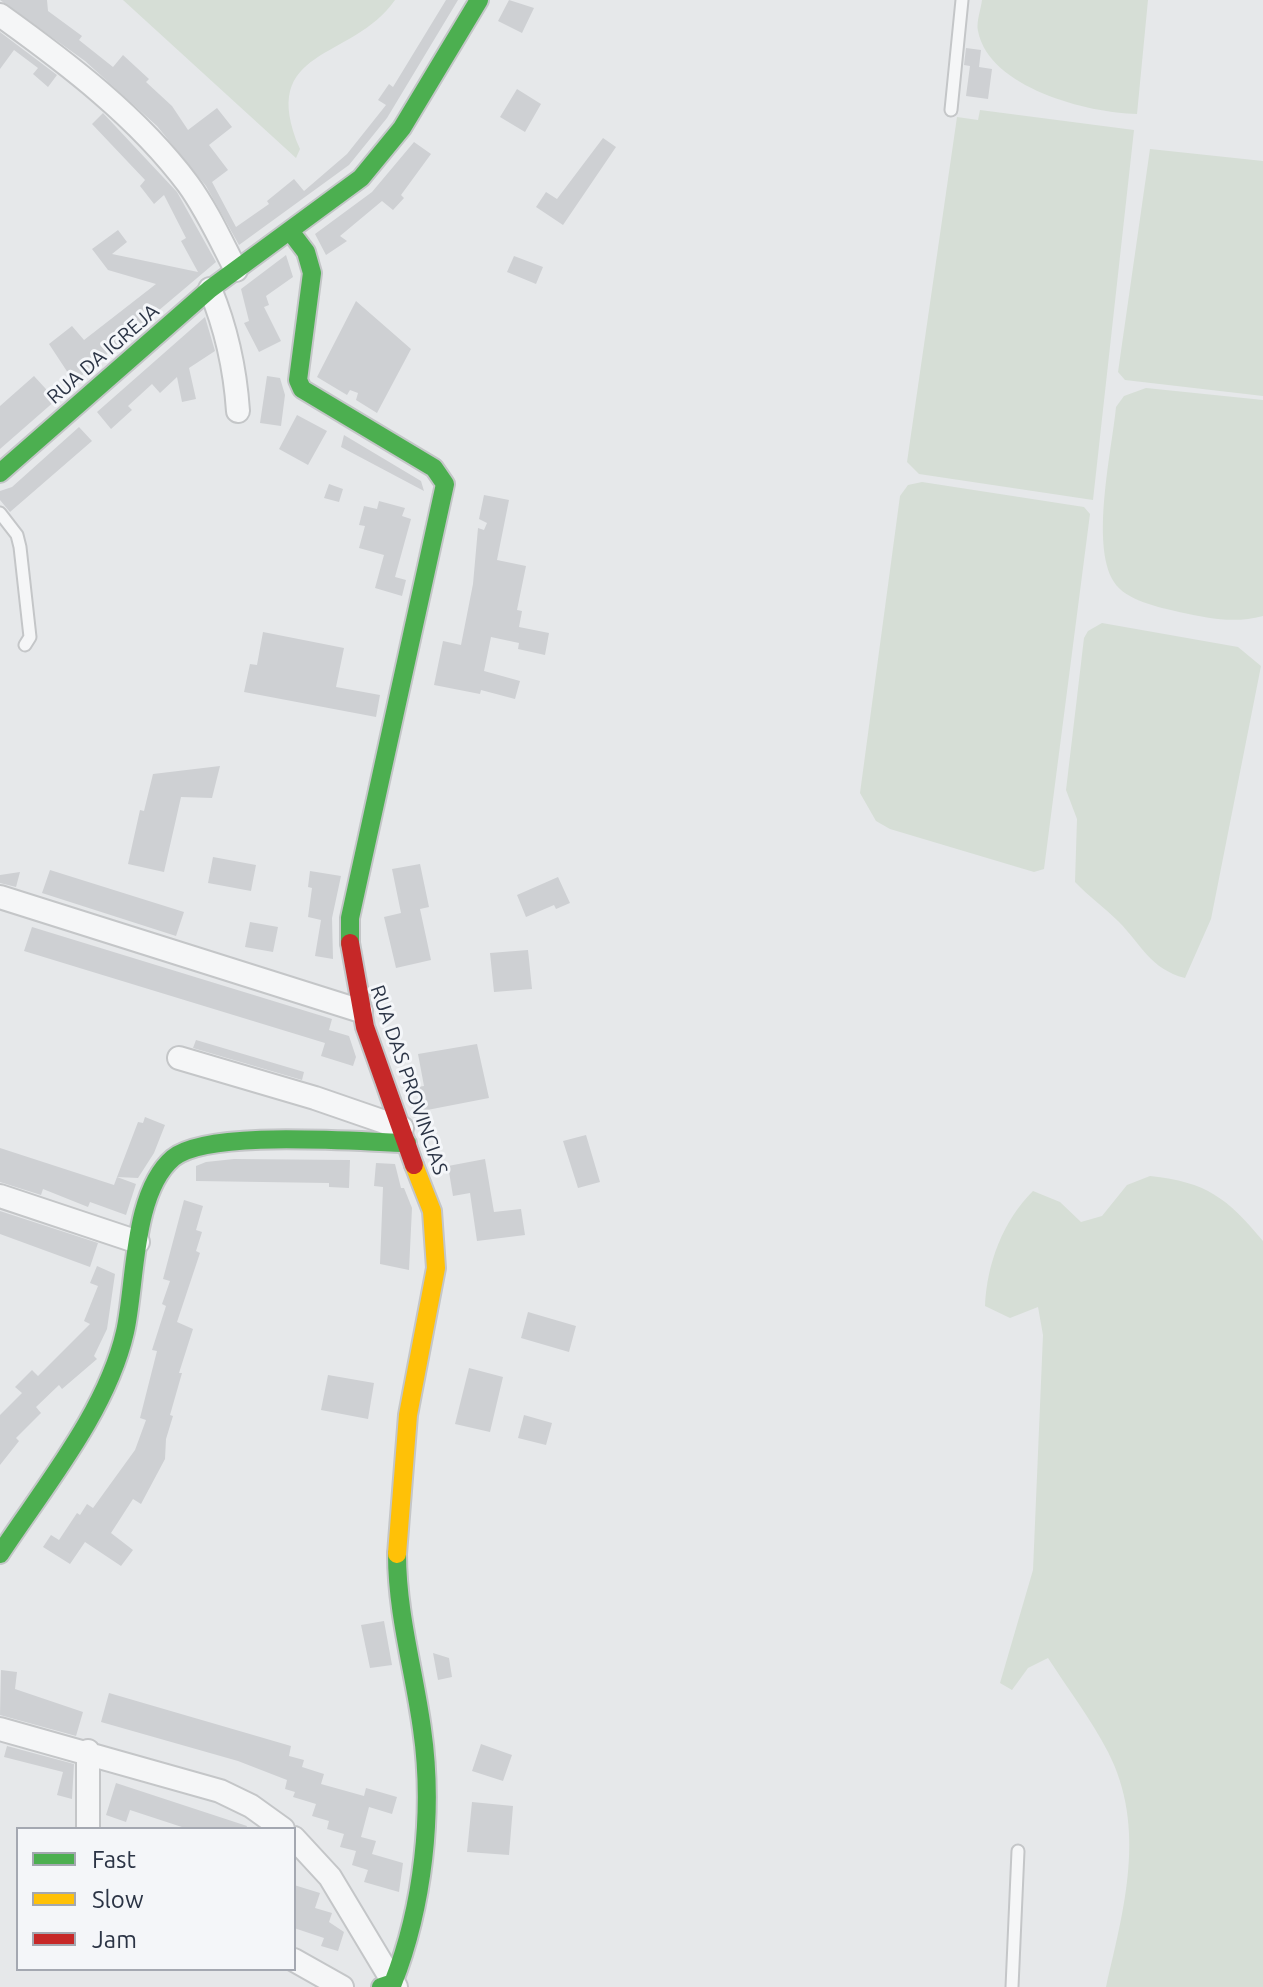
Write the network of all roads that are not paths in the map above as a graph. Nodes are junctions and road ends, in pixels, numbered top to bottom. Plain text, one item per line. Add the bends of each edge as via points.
1 (479, 0) edge
2 (962, 0) edge
3 (0, 15) edge
4 (951, 110) dead end
5 (290, 231) junction
6 (236, 270) junction
7 (210, 289) junction
8 (238, 411) dead end
9 (0, 473) edge
10 (0, 513) edge
11 (25, 645) dead end
12 (0, 897) edge
13 (361, 1011) junction
14 (179, 1058) dead end
15 (405, 1136) junction
16 (0, 1196) edge
17 (138, 1242) junction
18 (0, 1554) edge
19 (0, 1729) edge
20 (88, 1751) junction
21 (88, 1827) edge
22 (280, 1827) edge
23 (296, 1840) edge
24 (1018, 1851) dead end
25 (296, 1961) edge
26 (390, 1986) edge
27 (342, 1987) edge
28 (1012, 1987) edge

1 - 5 street, RUA DA IGREJA via 379,159
2 - 4 lane
3 - 6 street via 152,139 189,185
5 - 6 street, RUA DA IGREJA
5 - 13 street, RUA DAS PROVINCIAS via 311,263 298,380 302,389 434,468 445,484 350,918 352,982
6 - 7 street, RUA DA IGREJA
7 - 8 street via 229,342
7 - 9 street, RUA DA IGREJA
10 - 11 lane via 20,547 30,637
12 - 13 street
13 - 15 street, RUA DAS PROVINCIAS
14 - 15 street via 315,1098
15 - 17 street via 201,1144 173,1158 157,1178
15 - 26 street, RUA DAS PROVINCIAS via 432,1211 438,1247 404,1446 399,1606 423,1734 426,1781 414,1927
16 - 17 street
17 - 18 street via 125,1333 103,1395
19 - 20 street
20 - 21 street
20 - 22 street via 220,1791
23 - 26 street via 330,1877
24 - 28 lane
25 - 27 street

